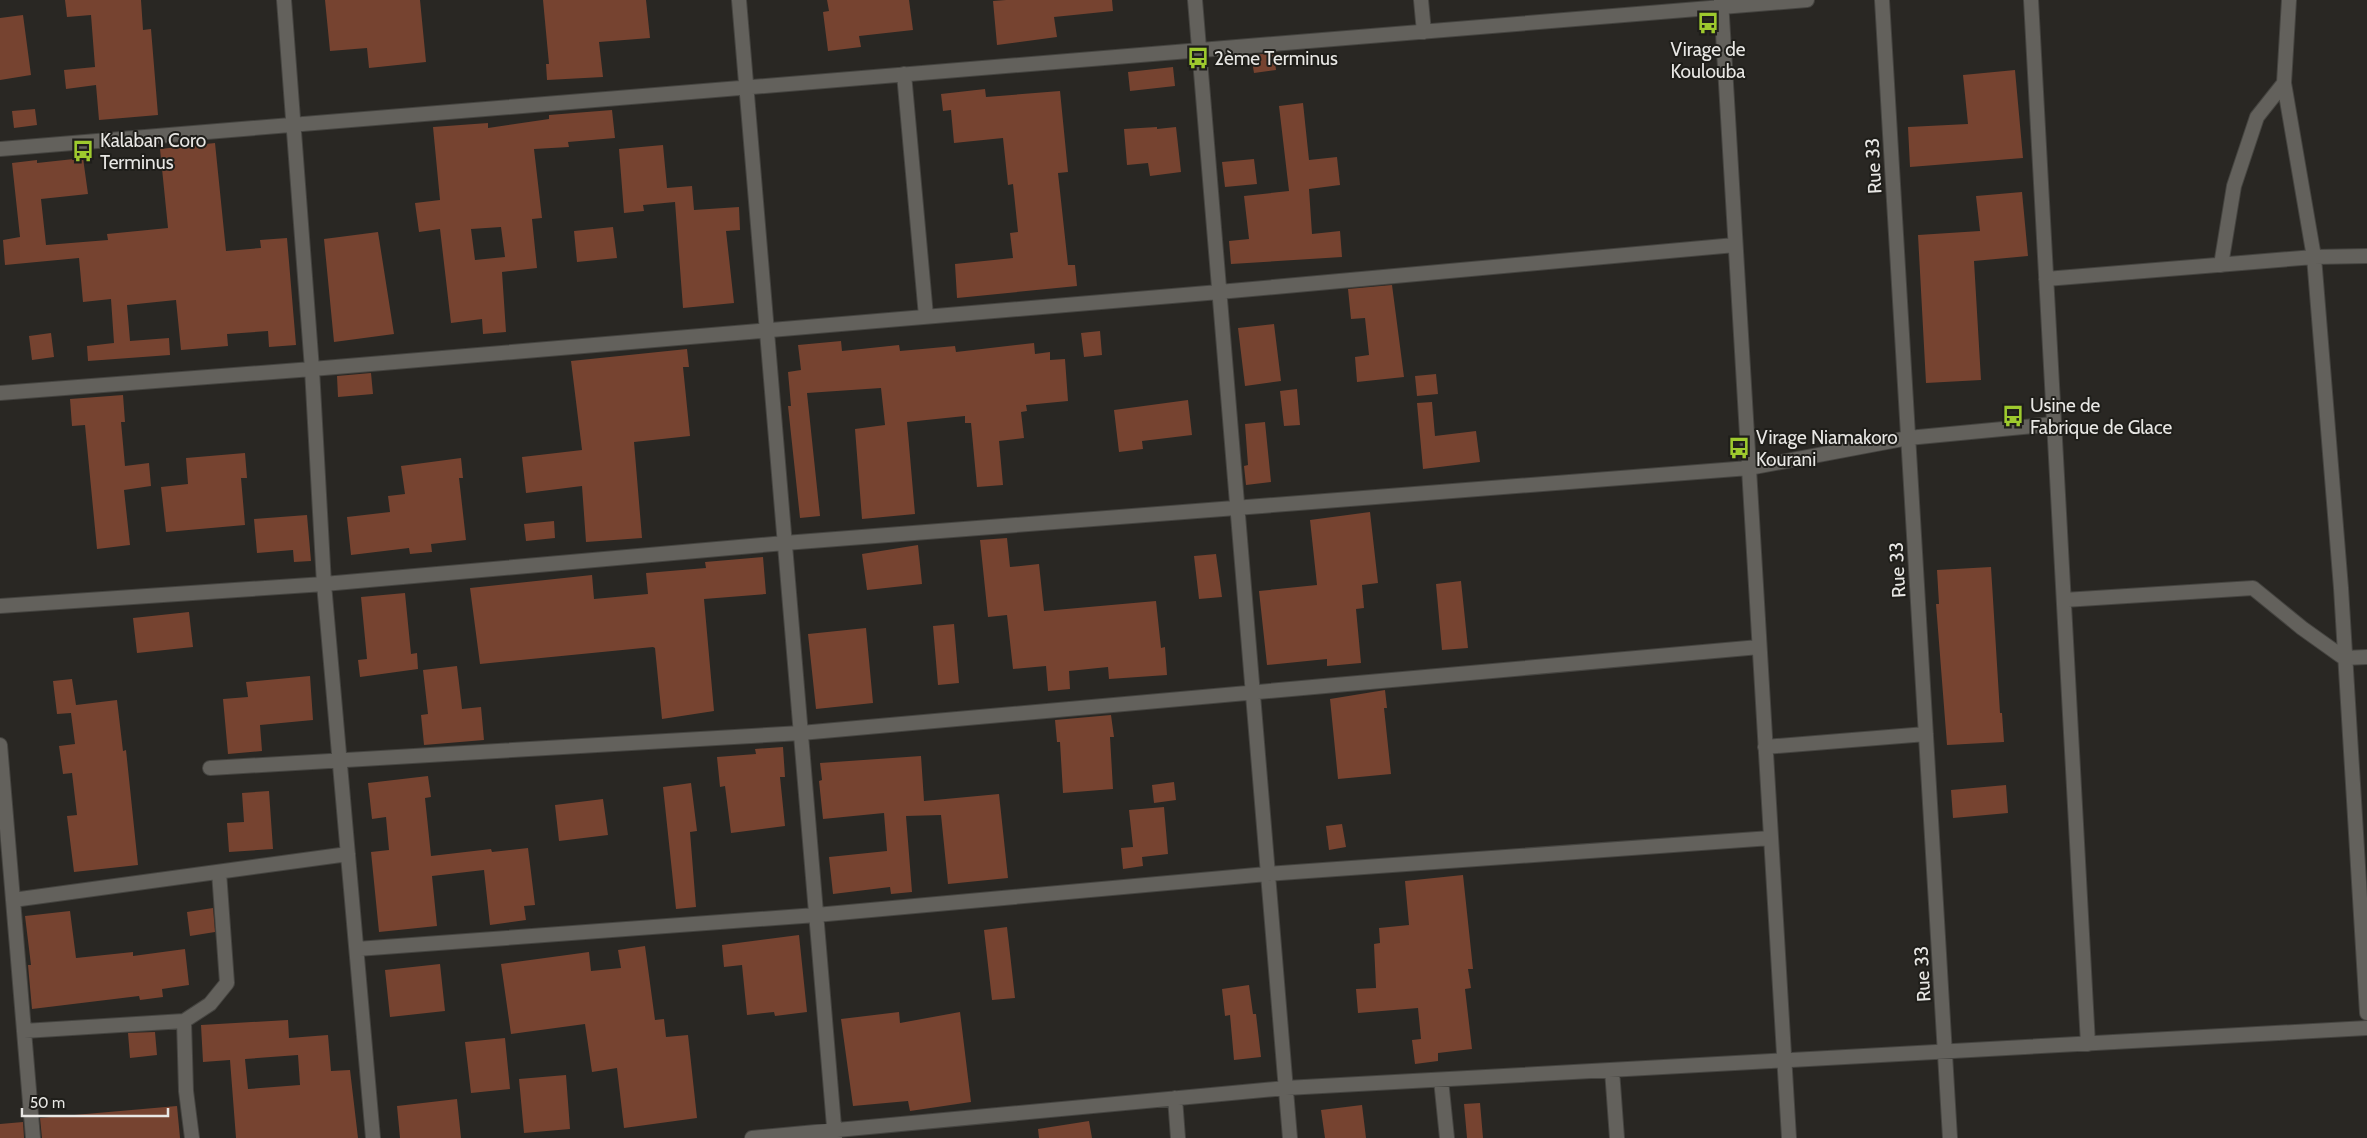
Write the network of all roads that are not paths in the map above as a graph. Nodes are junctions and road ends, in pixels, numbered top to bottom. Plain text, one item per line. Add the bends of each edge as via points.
1 (284, 0) edge
2 (739, 0) edge
3 (1195, 0) edge
4 (1421, 0) edge
5 (1807, 0) edge
6 (1882, 0) edge
7 (2031, 0) edge
8 (2289, 0) edge
9 (1721, 4) edge
10 (1424, 32) junction
11 (1199, 50) junction
12 (904, 74) junction
13 (2284, 83) junction
14 (747, 87) junction
15 (294, 124) junction
16 (0, 148) edge
17 (1735, 245) junction
18 (2367, 256) edge
19 (2314, 257) junction
20 (2221, 264) junction
21 (2046, 279) junction
22 (1219, 292) junction
23 (926, 316) junction
24 (767, 329) junction
25 (312, 369) junction
26 (0, 393) edge
27 (2054, 424) junction
28 (1908, 438) junction
29 (1749, 468) junction
30 (1237, 508) junction
31 (785, 543) junction
32 (324, 584) junction
33 (2064, 600) junction
34 (0, 606) edge
35 (1759, 646) junction
36 (2367, 657) edge
37 (2344, 658) junction
38 (1253, 692) junction
39 (801, 733) junction
40 (1926, 734) junction
41 (1765, 747) junction
42 (0, 751) edge
43 (342, 761) junction
44 (210, 768) dead end
45 (1771, 838) junction
46 (348, 854) junction
47 (219, 872) junction
48 (1268, 874) junction
49 (13, 900) junction
50 (816, 915) junction
51 (356, 949) junction
52 (2367, 1013) edge
53 (184, 1021) junction
54 (2367, 1028) edge
55 (24, 1032) junction
56 (2088, 1044) junction
57 (1945, 1052) junction
58 (1784, 1060) junction
59 (1612, 1070) junction
60 (1441, 1080) junction
61 (1286, 1088) junction
62 (1175, 1098) junction
63 (835, 1134) edge
64 (33, 1138) edge
65 (192, 1138) edge
66 (373, 1138) edge
67 (752, 1138) edge
68 (1178, 1138) edge
69 (1290, 1138) edge
70 (1447, 1138) edge
71 (1617, 1138) edge
72 (1789, 1138) edge
73 (1950, 1138) edge

1 - 15 street
2 - 14 street
3 - 11 street
4 - 10 street
5 - 9 street
6 - 28 street, Rue 33
7 - 21 street
8 - 13 street
9 - 10 street
9 - 17 street
10 - 11 street
11 - 12 street
11 - 22 street
12 - 14 street
12 - 23 street
13 - 19 street
13 - 20 street via 2257,117 2234,186
14 - 15 street
14 - 24 street
15 - 16 street
15 - 25 street
17 - 22 street
17 - 29 street
18 - 19 street
19 - 20 street
19 - 37 street
20 - 21 street
21 - 27 street
22 - 23 street
22 - 30 street
23 - 24 street
24 - 25 street
24 - 31 street
25 - 26 street
25 - 32 street
27 - 28 street
27 - 33 street
28 - 29 street
28 - 40 street, Rue 33
29 - 30 street
29 - 35 street
30 - 31 street
30 - 38 street
31 - 32 street
31 - 39 street
32 - 34 street
32 - 43 street
33 - 37 street via 2253,588
33 - 56 street
35 - 38 street
35 - 41 street
36 - 37 street
37 - 52 street
38 - 39 street
38 - 48 street
39 - 43 street
39 - 50 street
40 - 41 street
40 - 57 street, Rue 33
41 - 45 street
42 - 49 street
43 - 44 street
43 - 46 street
45 - 48 street
45 - 58 street
46 - 47 street
46 - 51 street
47 - 49 street
47 - 53 street via 226,982 210,1004
48 - 50 street
48 - 61 street
49 - 55 street
50 - 51 street
50 - 63 street
51 - 66 street
53 - 55 street
53 - 65 street via 186,1091
54 - 56 street
55 - 64 street
56 - 57 street
57 - 58 street
57 - 73 street, Rue 33
58 - 59 street
58 - 72 street
59 - 60 street
59 - 71 street
60 - 61 street
60 - 70 street
61 - 62 street
61 - 69 street
62 - 63 street
62 - 68 street
63 - 67 street

